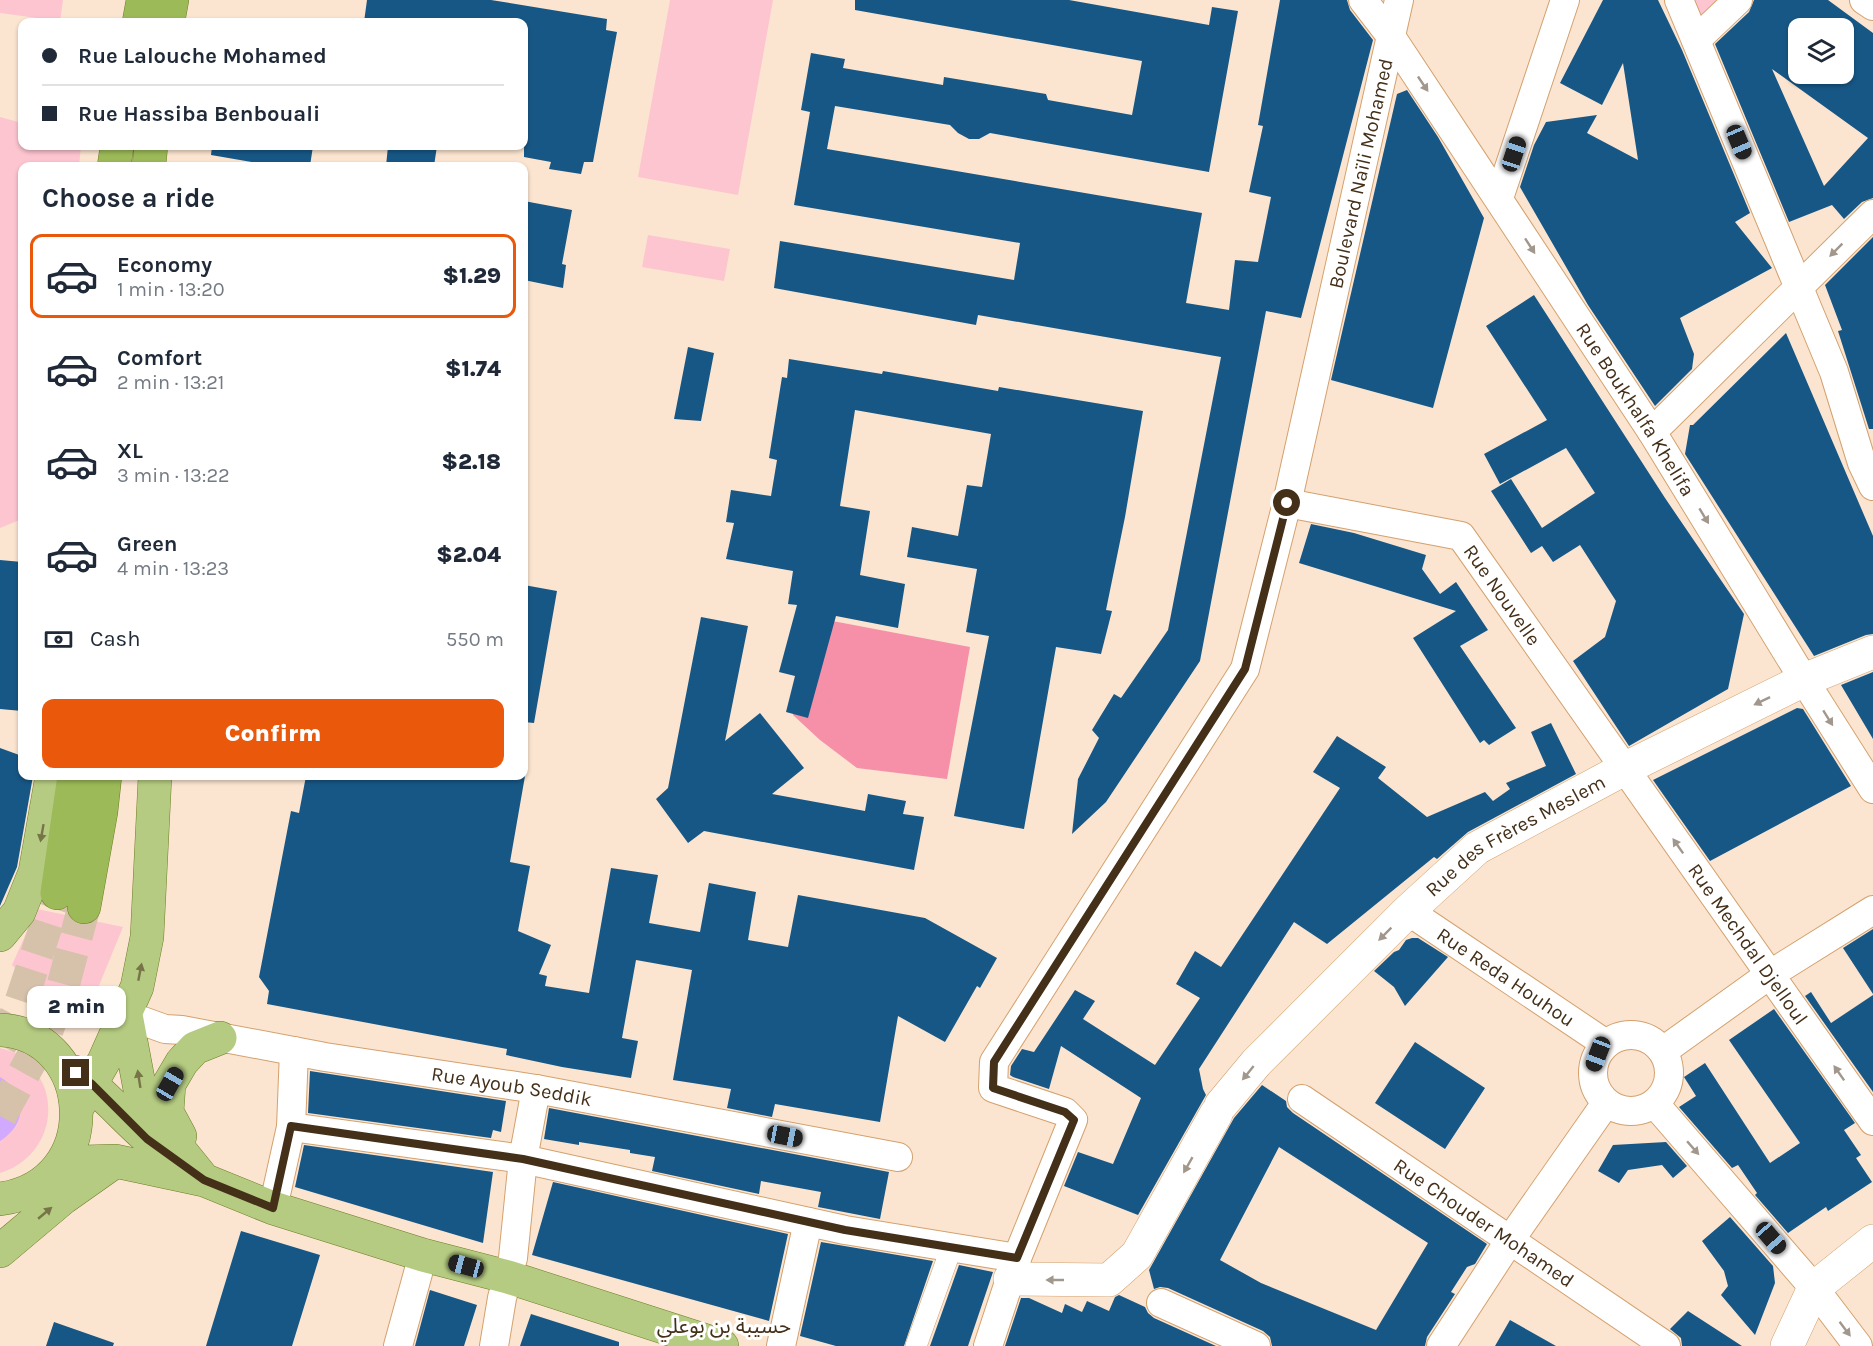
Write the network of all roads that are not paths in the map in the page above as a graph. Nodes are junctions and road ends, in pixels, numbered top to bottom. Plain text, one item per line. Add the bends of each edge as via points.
1 (143, 0) edge
2 (172, 0) edge
3 (1363, 0) edge
4 (1399, 0) edge
5 (1565, 0) edge
6 (1679, 0) edge
7 (1738, 0) edge
8 (1864, 0) edge
9 (1873, 6) edge
10 (140, 18) edge
11 (169, 18) edge
12 (1390, 35) junction
13 (1696, 40) junction
14 (1499, 198) junction
15 (1873, 214) edge
16 (1800, 286) junction
17 (1652, 432) junction
18 (1870, 469) edge
19 (1287, 503) junction
20 (1873, 652) edge
21 (1804, 680) junction
22 (1624, 769) junction
23 (51, 780) edge
24 (74, 780) edge
25 (105, 780) edge
26 (155, 780) edge
27 (1873, 789) edge
28 (1873, 910) edge
29 (1408, 911) junction
30 (0, 935) edge
31 (1769, 975) junction
32 (126, 1015) junction
33 (2, 1028) edge
34 (220, 1038) junction
35 (1606, 1044) junction
36 (294, 1051) junction
37 (1663, 1051) junction
38 (536, 1089) junction
39 (84, 1096) junction
40 (1302, 1099) dead end
41 (1606, 1102) junction
42 (1655, 1104) junction
43 (1873, 1121) edge
44 (291, 1126) junction
45 (898, 1157) dead end
46 (523, 1159) junction
47 (115, 1161) junction
48 (57, 1169) junction
49 (204, 1180) junction
50 (4, 1201) edge
51 (273, 1208) junction
52 (808, 1221) junction
53 (1510, 1240) junction
54 (1873, 1241) edge
55 (952, 1246) junction
56 (0, 1251) edge
57 (423, 1256) junction
58 (1014, 1269) junction
59 (508, 1277) junction
60 (1814, 1288) junction
61 (1161, 1303) dead end
62 (398, 1346) edge
63 (494, 1346) edge
64 (722, 1346) edge
65 (781, 1346) edge
66 (916, 1346) edge
67 (988, 1346) edge
68 (1256, 1346) edge
69 (1441, 1346) edge
70 (1666, 1346) edge
71 (1787, 1346) edge
72 (1858, 1346) edge

1 - 10 highway
2 - 11 highway
3 - 12 street, Rue Boukhalfa Khelifa
4 - 12 street, Boulevard Naïli Mohamed
5 - 14 street
6 - 13 street
7 - 13 street
8 - 9 street
12 -> 14 street, Rue Boukhalfa Khelifa
12 - 19 street, Boulevard Naïli Mohamed
13 - 16 street
14 -> 17 street, Rue Boukhalfa Khelifa
15 -> 16 street
16 - 17 street
16 - 18 street
17 -> 21 street, Rue Boukhalfa Khelifa
19 - 22 street, Rue Nouvelle via 1461,536
19 - 58 street, Boulevard Naïli Mohamed via 1245,669 994,1062 993,1088 1065,1112 1074,1120
20 - 21 street, Rue des Frères Meslem
21 -> 22 street, Rue des Frères Meslem
21 -> 27 street, Rue Boukhalfa Khelifa
22 - 29 street, Rue des Frères Meslem via 1477,848
31 -> 22 street, Rue Mechdal Djelloul
23 -> 30 main road via 35,872 19,912
24 - 25 highway via 70,900 101,812
32 -> 26 main road via 137,987 147,937
28 - 31 street
29 - 35 street, Rue Reda Houhou
29 -> 58 street, Rue des Frères Meslem via 1256,1063 1219,1110 1137,1255 1109,1280
31 - 37 street
43 -> 31 street, Rue Mechdal Djelloul
32 - 34 street, Rue Ayoub Seddik via 165,1029
32 - 39 main road
49 -> 32 main road via 157,1122 141,1095
33 - 39 main road via 36,1041 60,1062
34 - 36 street, Rue Ayoub Seddik
34 - 49 main road via 195,1048 170,1084 167,1112
35 - 37 street via 1617,1037 1642,1036
35 - 41 street via 1593,1066 1597,1092
36 - 38 street, Rue Ayoub Seddik
36 - 44 street
37 - 42 street via 1670,1073 1663,1095
38 - 45 street, Rue Ayoub Seddik
38 - 46 street
39 - 48 main road via 73,1140
39 - 49 main road
40 - 53 street, Rue Chouder Mohamed
41 - 42 street via 1630,1112
41 - 53 street
42 -> 60 street
44 - 46 street
44 - 51 street
46 - 52 street
46 - 59 street
47 - 48 main road via 81,1162
47 - 49 main road
56 -> 47 main road
48 - 50 main road via 44,1182
49 - 51 main road
51 - 57 main road
52 - 55 street
52 - 65 street
53 - 69 street
53 - 70 street, Rue Chouder Mohamed
54 - 60 street
55 - 58 street
55 - 66 street
57 - 59 main road
57 - 62 street
58 - 67 street
59 - 63 street
59 - 64 main road
60 - 71 street
60 -> 72 street
61 - 68 street

